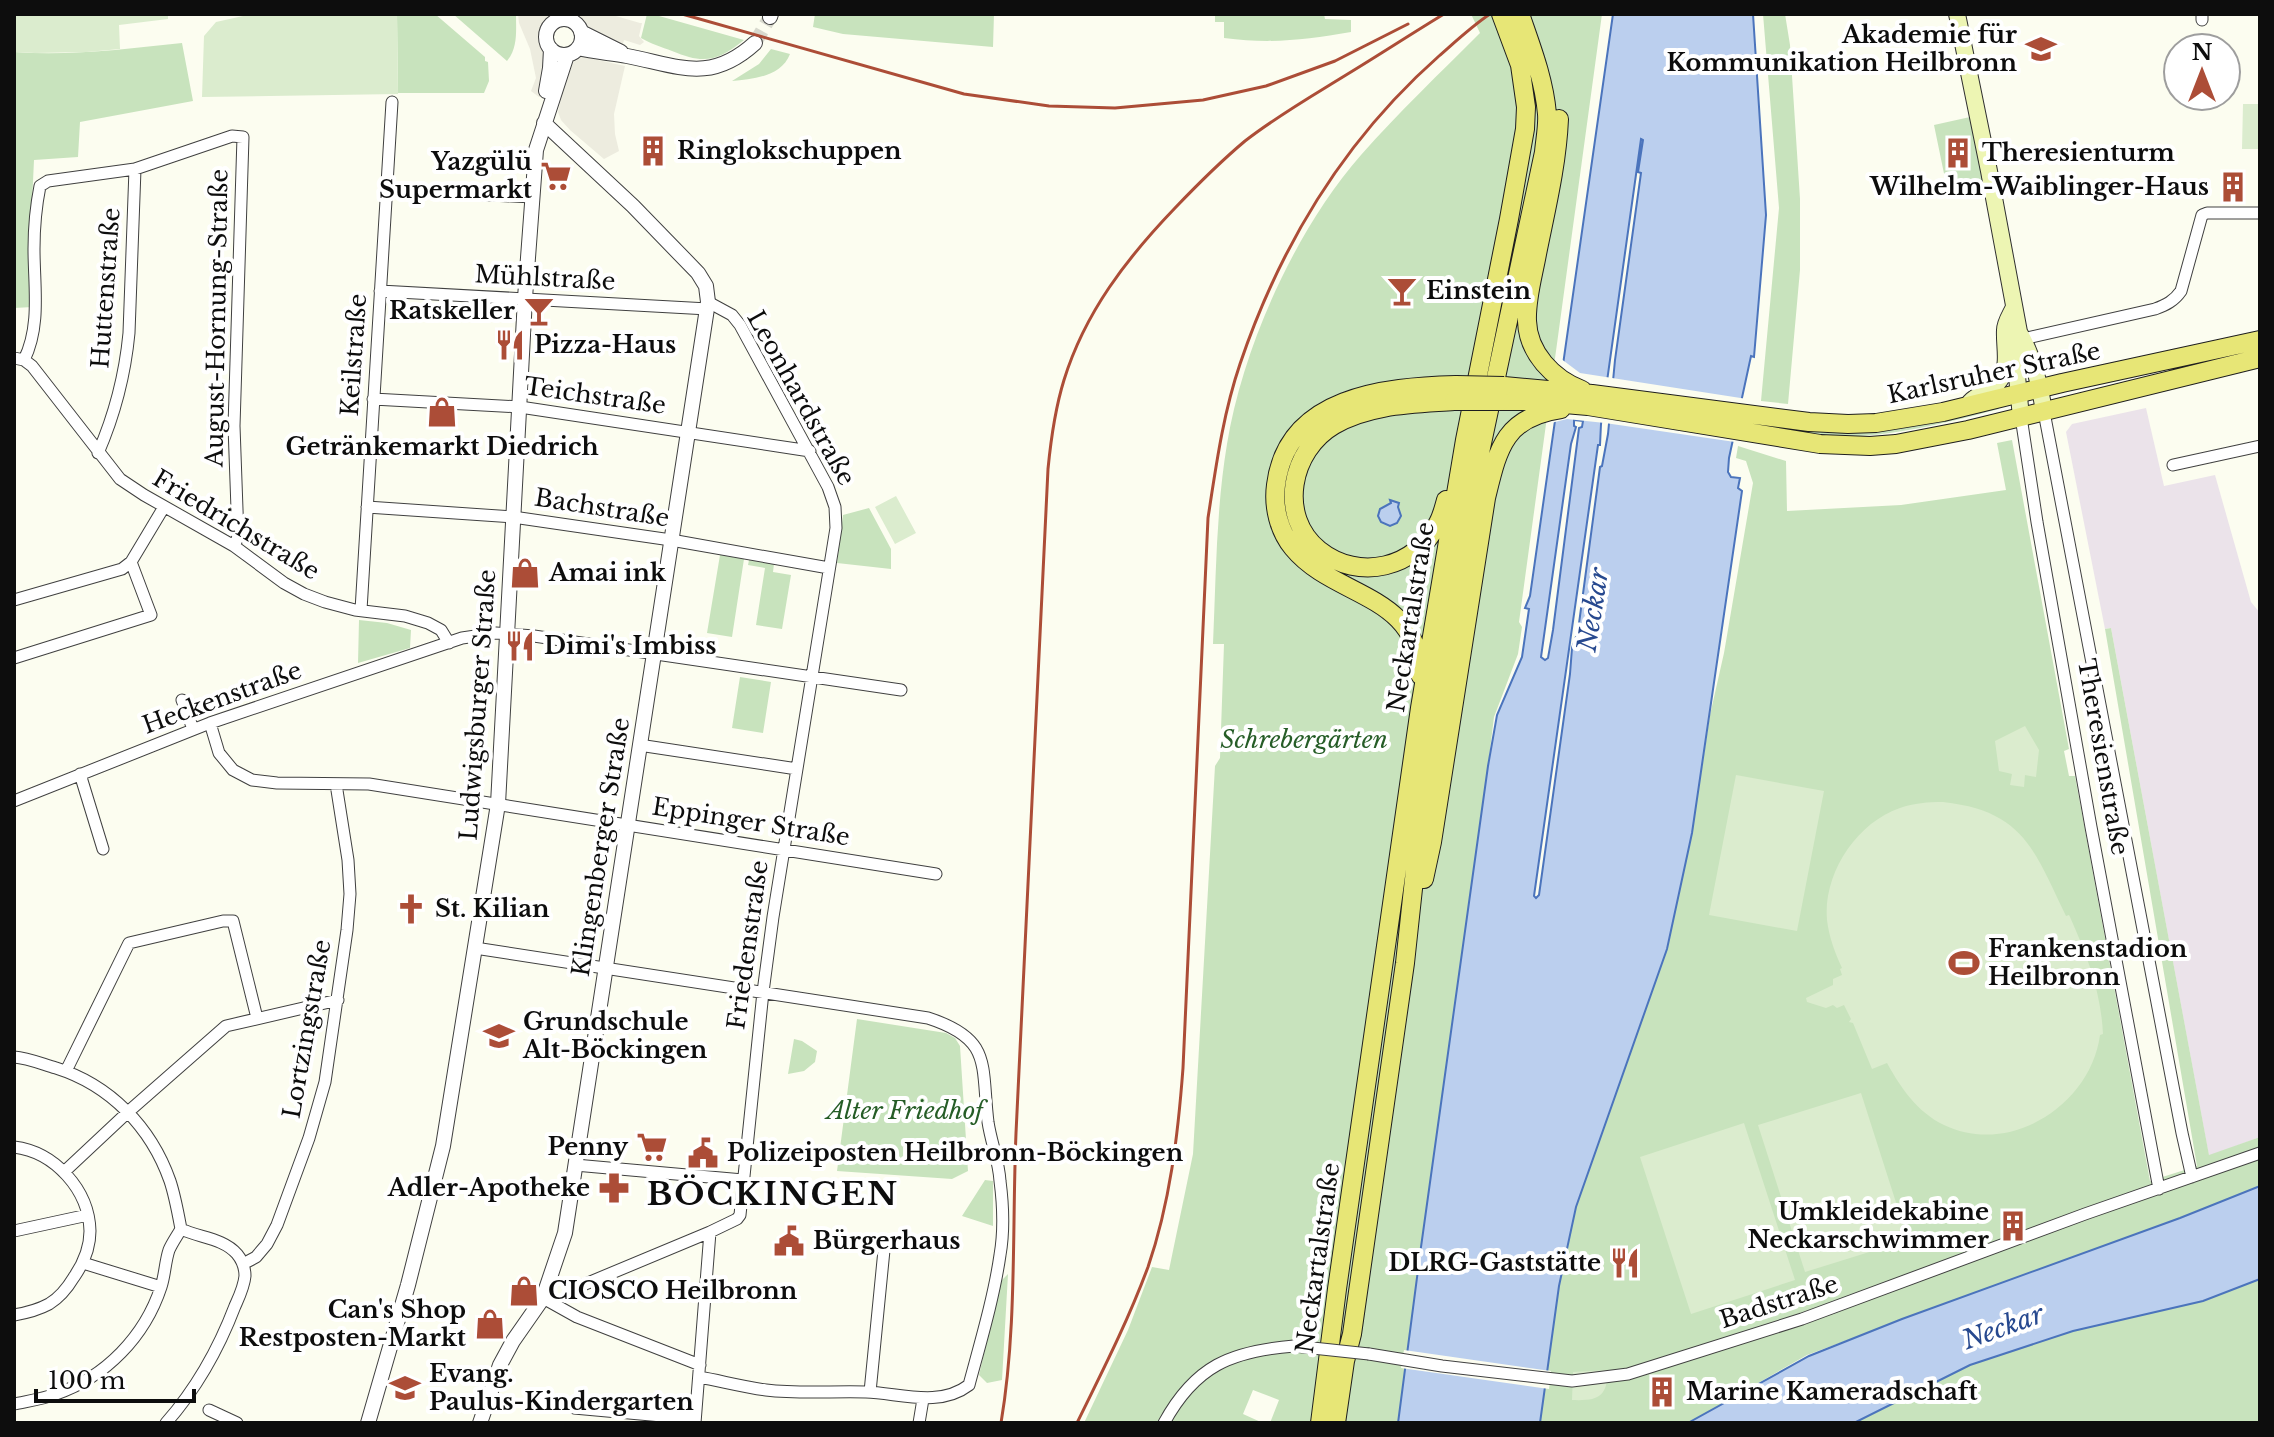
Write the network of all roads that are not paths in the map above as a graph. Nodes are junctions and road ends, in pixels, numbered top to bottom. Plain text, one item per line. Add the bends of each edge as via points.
1 (1501, 14) edge
2 (1520, 14) edge
3 (1957, 14) edge
4 (581, 32) junction
5 (755, 43) tunnel mouth
6 (551, 49) junction
7 (573, 52) junction
8 (628, 56) junction
9 (392, 102) dead end
10 (544, 123) junction
11 (135, 169) junction
12 (386, 190) junction
13 (533, 197) junction
14 (2260, 213) edge
15 (380, 291) junction
16 (525, 298) junction
17 (708, 305) junction
18 (2014, 307) junction
19 (2021, 335) junction
20 (2260, 340) edge
21 (2260, 358) edge
22 (19, 359) edge
23 (2040, 389) junction
24 (1455, 393) junction
25 (1547, 394) junction
26 (2019, 394) junction
27 (373, 399) junction
28 (1590, 400) junction
29 (1967, 406) junction
30 (520, 407) junction
31 (2044, 412) junction
32 (2021, 417) junction
33 (1772, 427) junction
34 (688, 432) junction
35 (1465, 440) junction
36 (2260, 446) edge
37 (810, 451) junction
38 (98, 453) junction
39 (2173, 465) dead end
40 (164, 507) junction
41 (367, 507) junction
42 (513, 517) junction
43 (836, 528) joint
44 (671, 540) junction
45 (234, 546) junction
46 (131, 562) junction
47 (829, 568) junction
48 (14, 600) edge
49 (361, 610) junction
50 (507, 633) junction
51 (449, 643) junction
52 (654, 653) junction
53 (14, 658) edge
54 (811, 678) junction
55 (901, 690) dead end
56 (182, 700) dead end
57 (1420, 708) junction
58 (210, 723) junction
59 (193, 729) junction
60 (639, 745) junction
61 (797, 769) junction
62 (80, 774) junction
63 (336, 784) junction
64 (14, 801) edge
65 (498, 804) junction
66 (627, 824) junction
67 (103, 849) dead end
68 (783, 850) junction
69 (936, 874) dead end
70 (475, 948) junction
71 (1405, 963) junction
72 (605, 967) junction
73 (763, 992) junction
74 (338, 1000) junction
75 (257, 1018) junction
76 (14, 1057) edge
77 (66, 1071) junction
78 (128, 1112) junction
79 (14, 1147) edge
80 (2260, 1153) edge
81 (575, 1165) junction
82 (64, 1172) junction
83 (2192, 1177) junction
84 (743, 1180) junction
85 (2159, 1189) junction
86 (88, 1215) junction
87 (181, 1229) junction
88 (14, 1231) edge
89 (710, 1232) junction
90 (885, 1240) dead end
91 (83, 1263) junction
92 (243, 1264) junction
93 (583, 1285) dead end
94 (161, 1287) junction
95 (543, 1298) junction
96 (14, 1315) edge
97 (700, 1371) junction
98 (870, 1392) junction
99 (923, 1399) junction
100 (14, 1404) edge
101 (574, 1408) dead end
102 (209, 1410) dead end
103 (170, 1419) edge
104 (695, 1421) edge
105 (237, 1423) edge
106 (368, 1423) edge
107 (480, 1423) edge
108 (919, 1423) edge
109 (1164, 1423) edge
110 (1320, 1423) edge
111 (1336, 1423) edge

1 - 35 main road, Neckartalstraße via 1522,75 1525,129
2 - 25 main road, Neckartalstraße via 1550,71 1559,117 1526,323
2 - 71 main road, Neckartalstraße via 1544,95 1544,152 1453,607
3 - 18 main road, Theresienstraße
4 - 6 street via 577,24 559,20 547,32
4 - 7 street via 582,41
4 - 8 street
5 - 8 street via 718,67 676,68
6 - 7 street via 558,54
6 - 10 street, Ludwigsburger Straße
7 - 8 street
7 - 10 street, Ludwigsburger Straße via 560,71
9 - 12 street, Keilstraße
10 - 13 street, Ludwigsburger Straße
10 - 17 street, Leonhardstraße via 698,273
11 - 22 street via 40,186 35,324
11 - 38 street, Huttenstraße via 126,360 112,421
11 - 45 street, August-Hornung-Straße via 232,136 243,137
12 - 13 street
12 - 15 street, Keilstraße
13 - 16 street, Ludwigsburger Straße
14 - 19 street via 2202,215 2175,299 2155,309
15 - 16 street, Mühlstraße
15 - 27 street, Keilstraße
16 - 17 street, Mühlstraße
16 - 30 street, Ludwigsburger Straße
17 - 34 street, Klingenberger Straße
17 - 37 street, Leonhardstraße via 732,315 740,325
18 - 19 main road, Theresienstraße
18 - 29 main road via 2005,326 2007,359 2000,379
19 - 23 main road, Theresienstraße
19 - 26 main road, Theresienstraße via 2015,356
20 - 23 main road, Karlsruher Straße
21 - 31 main road, Karlsruher Straße
22 - 38 street, Friedrichstraße via 32,366
23 - 26 main road, Karlsruher Straße
23 - 31 main road, Theresienstraße
24 - 25 main road, bridge
24 - 35 main road via 1376,410 1322,434 1303,457 1294,482 1304,533 1317,549 1352,567 1387,566 1414,553 1438,523
24 - 57 main road via 1409,387 1373,392 1323,412 1287,448 1275,491 1283,532 1300,556 1322,574 1372,598 1410,634 1420,670
25 - 28 main road, Neckartalstraße
25 - 28 main road, Neckartalstraße via 1572,386
25 - 71 main road, Neckartalstraße via 1501,445 1493,470 1432,842
26 - 29 main road, Karlsruher Straße
26 - 32 main road, Theresienstraße
27 - 30 street, Teichstraße
27 - 41 street, Keilstraße
28 - 33 main road, Karlsruher Straße
29 - 33 main road, Karlsruher Straße via 1876,423
30 - 34 street, Teichstraße
30 - 42 street, Ludwigsburger Straße
31 - 32 main road, Karlsruher Straße
31 - 83 street, Theresienstraße
32 - 33 main road, Karlsruher Straße via 1870,446 1820,444
32 - 85 street, Theresienstraße
34 - 37 street, Teichstraße
34 - 44 street, Klingenberger Straße
35 - 57 main road, Neckartalstraße
36 - 39 street
37 - 43 street, Leonhardstraße via 832,495
38 - 40 street, Friedrichstraße via 120,479
40 - 45 street, Friedrichstraße
40 - 46 street
41 - 42 street, Bachstraße
41 - 49 street, Keilstraße
42 - 44 street, Bachstraße
42 - 50 street, Ludwigsburger Straße
43 - 47 street, Friedenstraße
44 - 47 street, Bachstraße
44 - 52 street, Klingenberger Straße
45 - 49 street, Friedrichstraße via 304,594
46 - 48 street
46 - 53 street via 151,615
47 - 54 street, Friedenstraße
49 - 51 street, Friedrichstraße via 428,623
50 - 51 street
50 - 52 street
50 - 65 street, Ludwigsburger Straße
51 - 58 street, Heckenstraße
52 - 54 street
52 - 60 street, Klingenberger Straße
54 - 55 street
54 - 61 street, Friedenstraße
56 - 59 street
57 - 110 main road, Neckartalstraße
58 - 59 street, Heckenstraße
58 - 63 street, Eppinger Straße via 219,753 233,770 252,780
59 - 62 street, Heckenstraße
60 - 61 street
60 - 66 street, Klingenberger Straße
61 - 68 street, Friedenstraße
62 - 64 street, Heckenstraße
62 - 67 street
63 - 65 street, Eppinger Straße via 369,784
63 - 74 street, Lortzingstraße via 350,894
65 - 66 street, Eppinger Straße
65 - 70 street, Ludwigsburger Straße
66 - 68 street, Eppinger Straße
66 - 72 street, Klingenberger Straße
68 - 69 street, Eppinger Straße
68 - 73 street, Friedenstraße
70 - 72 street
70 - 106 street, Ludwigsburger Straße via 443,1146
71 - 111 main road, Neckartalstraße
72 - 73 street
72 - 81 street, Klingenberger Straße
73 - 84 street, Friedenstraße
73 - 99 street via 928,1018 971,1040 981,1054 1000,1180 999,1264 969,1385
74 - 75 street
74 - 92 street, Lortzingstraße via 325,1082 293,1183 267,1244
75 - 77 street via 233,921 129,943
75 - 78 street via 226,1026
76 - 77 street
77 - 78 street via 99,1087
78 - 82 street
78 - 87 street via 162,1162
79 - 82 street via 40,1154
80 - 83 street, Badstraße
81 - 84 street
81 - 95 street, Klingenberger Straße via 565,1233
82 - 86 street
83 - 85 street, Badstraße
84 - 89 street, Friedenstraße via 740,1215
85 - 109 street, Badstraße, bridge via 1802,1319 1628,1374 1572,1381 1294,1346 1222,1361 1187,1389
86 - 88 street
86 - 91 street
87 - 92 street via 226,1243
87 - 94 street via 169,1248
89 - 93 street
89 - 97 street
90 - 98 street
91 - 94 street
91 - 96 street via 50,1303
92 - 103 street via 245,1276 230,1321 192,1391
94 - 100 street via 146,1321 108,1366 57,1394
95 - 97 street
95 - 107 street, Klingenberger Straße via 500,1365
97 - 98 street via 765,1390
97 - 104 street
98 - 99 street
99 - 108 street
101 - 104 street
102 - 105 street

